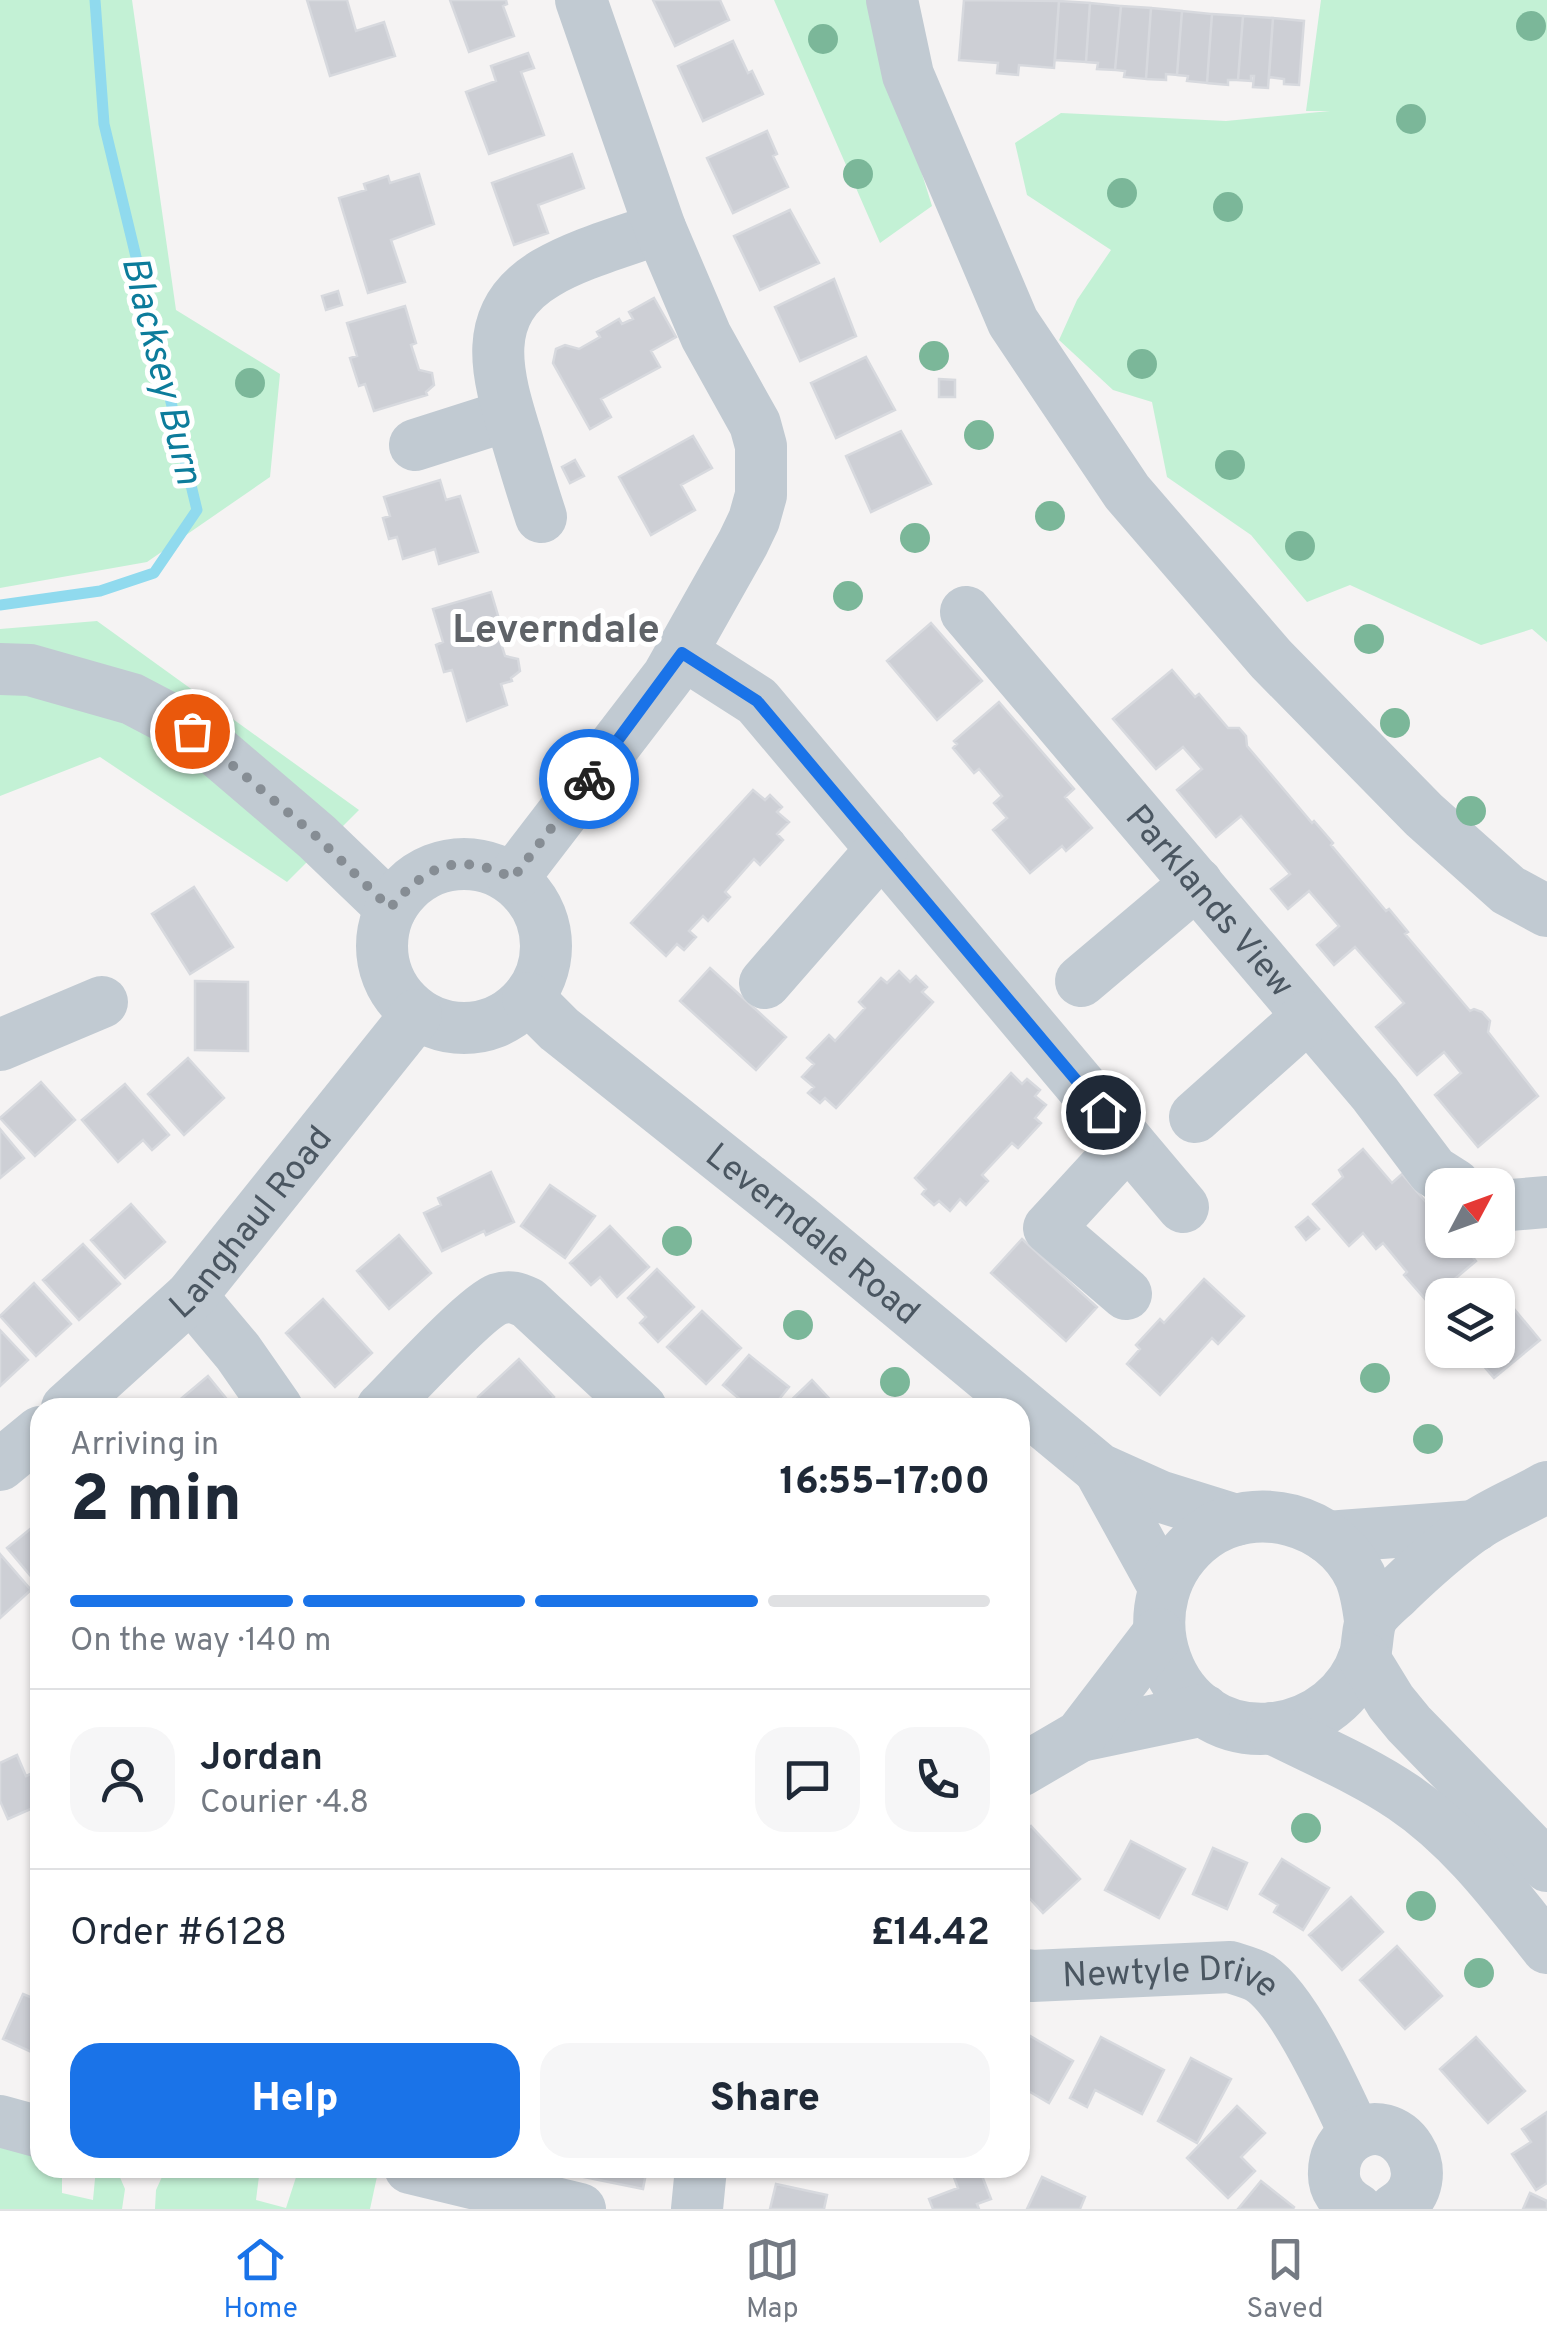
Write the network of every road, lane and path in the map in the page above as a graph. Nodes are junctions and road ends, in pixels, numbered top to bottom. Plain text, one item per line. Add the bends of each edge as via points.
1 (581, 0) edge
2 (892, 0) edge
3 (660, 228) junction
4 (509, 414) junction
5 (415, 444) dead end
6 (541, 517) dead end
7 (966, 612) dead end
8 (682, 653) junction
9 (0, 669) edge
10 (882, 849) junction
11 (513, 878) junction
12 (1197, 883) junction
13 (390, 908) junction
14 (1547, 911) edge
15 (1082, 981) dead end
16 (765, 983) dead end
17 (528, 998) junction
18 (102, 1002) dead end
19 (416, 1015) junction
20 (1307, 1017) junction
21 (0, 1044) edge
22 (1195, 1117) dead end
23 (1128, 1142) junction
24 (1430, 1168) edge
25 (1547, 1202) edge
26 (1515, 1205) edge
27 (1183, 1207) dead end
28 (1126, 1294) dead end
29 (192, 1296) junction
30 (78, 1398) edge
31 (269, 1398) edge
32 (392, 1398) edge
33 (631, 1398) edge
34 (1014, 1398) edge
35 (1030, 1412) edge
36 (30, 1440) edge
37 (0, 1465) edge
38 (1100, 1470) junction
39 (1547, 1487) edge
40 (1236, 1520) junction
41 (1474, 1526) junction
42 (1327, 1537) junction
43 (1161, 1610) junction
44 (1367, 1639) junction
45 (1204, 1710) junction
46 (1272, 1728) junction
47 (1080, 1736) junction
48 (1030, 1765) edge
49 (1547, 1866) edge
50 (1547, 1948) edge
51 (1030, 1976) edge
52 (0, 2121) edge
53 (30, 2129) edge
54 (1356, 2134) junction
55 (451, 2178) edge
56 (700, 2178) edge
57 (580, 2209) edge
58 (697, 2209) edge
59 (1357, 2209) edge
60 (1395, 2209) edge

1 - 3 street
2 - 14 street via 908,74 1013,322 1127,492 1272,659 1424,815 1508,890
3 - 4 street via 548,272 517,298 497,351
3 - 8 street via 706,336 755,424 763,468 754,520
4 - 5 street
4 - 6 street
7 - 12 street, Parklands View
8 - 10 street via 757,701
8 - 11 street
9 - 13 street via 30,670 132,700 192,731
10 - 16 street
10 - 23 street
11 - 13 street via 485,865 446,864 415,880
11 - 17 street via 536,905 547,936 543,972
12 - 15 street
12 - 20 street, Parklands View
13 - 19 street via 381,960 391,988
17 - 19 street via 497,1023 471,1030
17 - 34 street, Leverndale Road
18 - 21 street
19 - 29 street, Langhaul Road
20 - 22 street
20 - 24 street, Parklands View
23 - 27 street
23 - 28 street via 1049,1228
25 - 26 street
29 - 30 street, Langhaul Road
29 - 31 street
32 - 33 street via 478,1314 514,1296
35 - 38 street, Leverndale Road
36 - 37 street
38 - 40 street, Leverndale Road
38 - 43 street, Leverndale Road
39 - 41 street
40 - 42 street via 1283,1518
40 - 43 street via 1191,1544 1175,1564
41 - 42 street
41 - 44 street via 1403,1587
42 - 44 street via 1358,1573 1367,1596
43 - 45 street via 1172,1676
43 - 47 street
44 - 46 street via 1354,1680 1318,1714
44 - 49 street via 1390,1702
45 - 46 street via 1225,1721
45 - 47 street
46 - 50 street via 1402,1796 1439,1825
47 - 48 street
51 - 54 street, Newtyle Drive via 1230,1967 1260,1978 1324,2066
52 - 53 street
54 - 59 street via 1337,2154 1334,2182
54 - 60 street via 1396,2134 1414,2154 1417,2182
55 - 57 street
56 - 58 street

